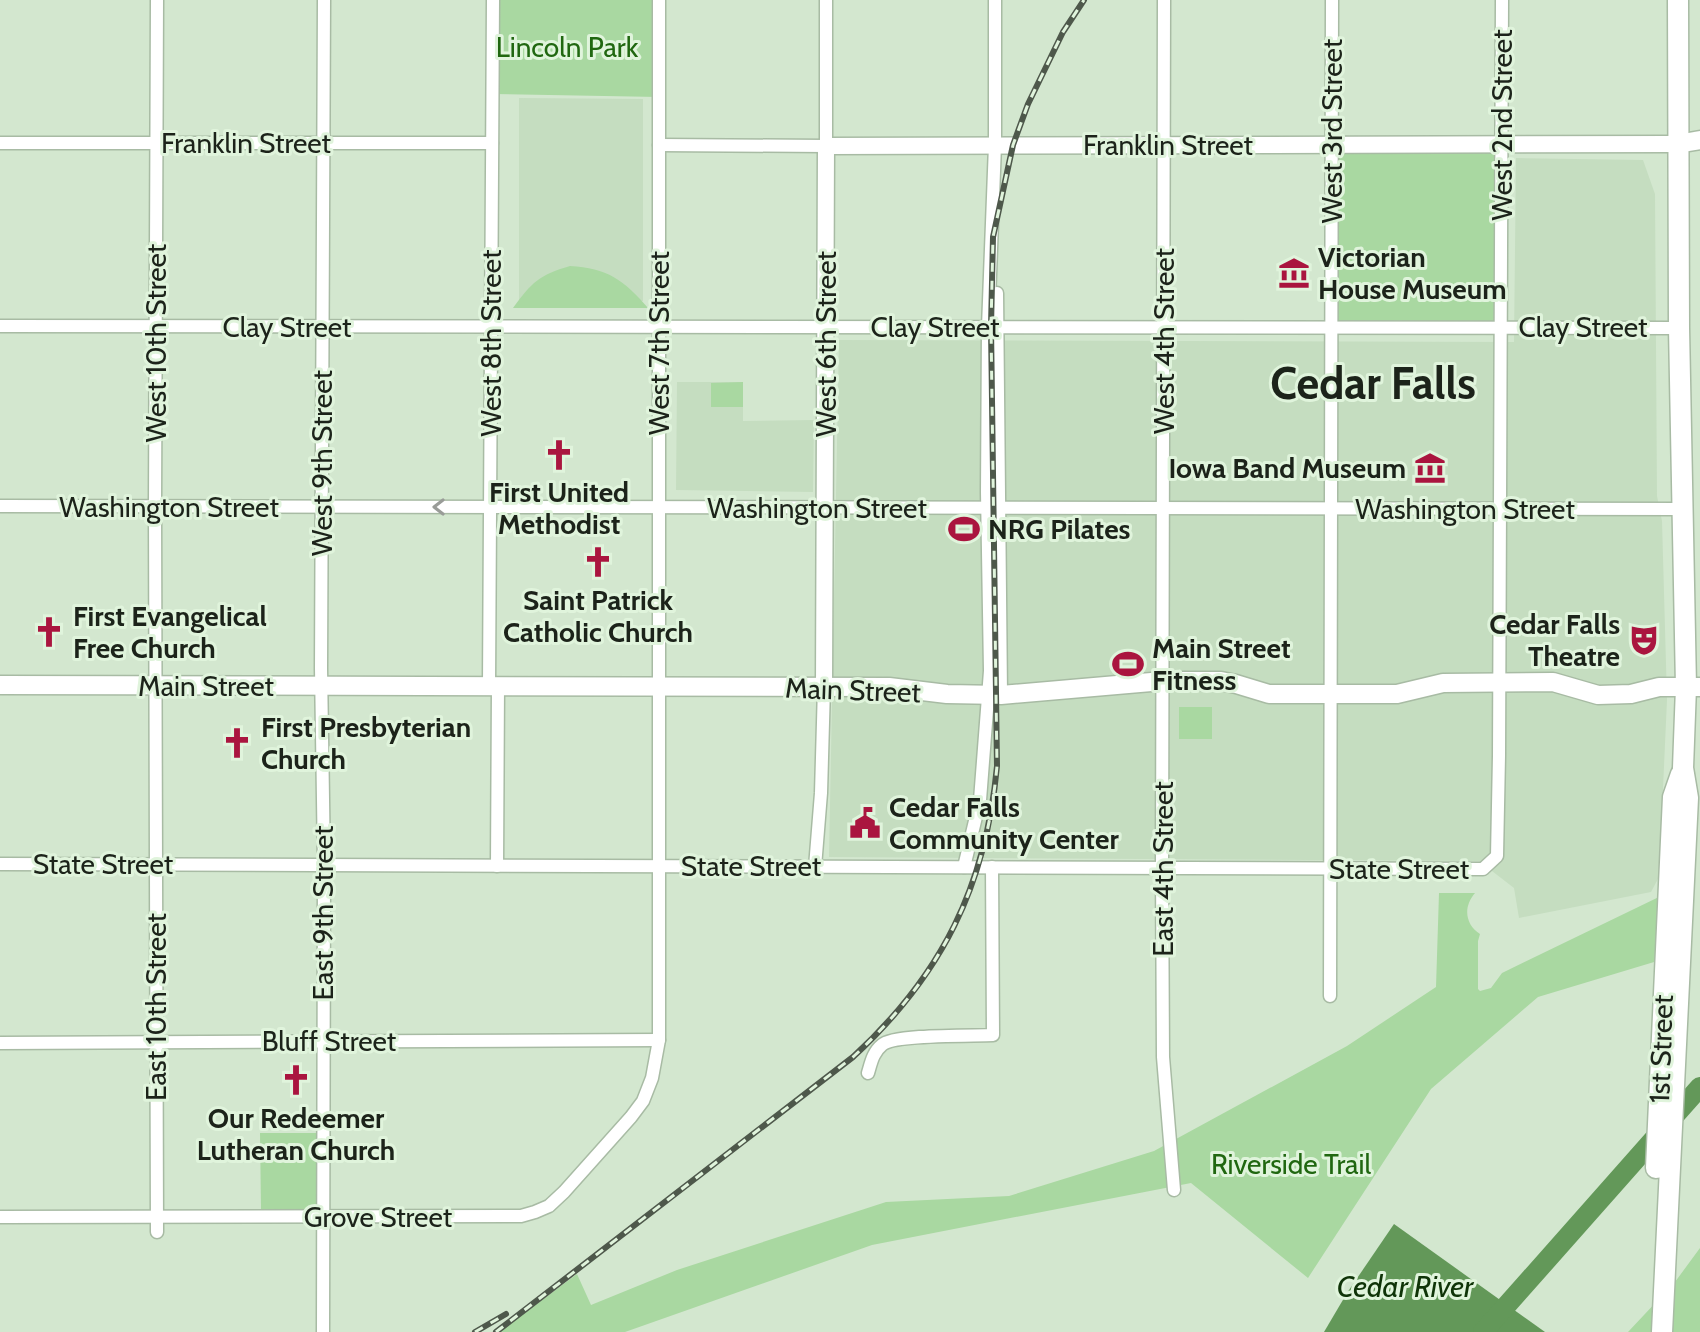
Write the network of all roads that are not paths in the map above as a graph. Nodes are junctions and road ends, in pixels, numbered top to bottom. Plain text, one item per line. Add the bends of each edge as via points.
1 (157, 0) edge
2 (324, 0) edge
3 (493, 0) edge
4 (659, 0) edge
5 (826, 0) edge
6 (995, 0) edge
7 (1164, 0) edge
8 (1332, 0) edge
9 (1502, 0) edge
10 (1678, 0) edge
11 (1700, 140) edge
12 (0, 143) edge
13 (157, 143) junction
14 (324, 143) junction
15 (492, 143) junction
16 (1677, 144) junction
17 (659, 145) junction
18 (995, 145) junction
19 (1164, 145) junction
20 (1332, 145) junction
21 (1502, 145) junction
22 (826, 146) junction
23 (0, 326) edge
24 (156, 327) junction
25 (323, 327) junction
26 (491, 327) junction
27 (658, 327) junction
28 (826, 327) junction
29 (992, 327) junction
30 (1164, 327) junction
31 (1332, 327) junction
32 (1501, 327) junction
33 (1679, 328) junction
34 (0, 506) edge
35 (155, 507) junction
36 (322, 507) junction
37 (490, 507) junction
38 (659, 507) junction
39 (825, 508) junction
40 (993, 508) junction
41 (1164, 508) junction
42 (1331, 508) junction
43 (1501, 509) junction
44 (1683, 509) junction
45 (1163, 681) junction
46 (1500, 682) junction
47 (0, 685) edge
48 (155, 686) junction
49 (321, 686) junction
50 (494, 686) junction
51 (658, 687) junction
52 (824, 687) junction
53 (1693, 687) edge
54 (995, 694) junction
55 (1331, 694) junction
56 (1497, 856) joint
57 (0, 864) edge
58 (156, 865) junction
59 (324, 865) junction
60 (497, 866) junction
61 (658, 866) junction
62 (815, 867) junction
63 (964, 867) junction
64 (992, 867) junction
65 (1162, 868) junction
66 (1330, 868) junction
67 (1676, 890) junction
68 (1330, 996) dead end
69 (659, 1040) junction
70 (324, 1041) junction
71 (156, 1042) junction
72 (0, 1043) edge
73 (868, 1073) dead end
74 (1174, 1190) dead end
75 (0, 1217) edge
76 (157, 1217) junction
77 (324, 1217) junction
78 (157, 1232) dead end
79 (323, 1332) edge
80 (1649, 1332) edge
81 (1662, 1332) edge

1 - 13 street, West 10th Street
2 - 14 street, West 9th Street
3 - 15 street, West 8th Street
4 - 17 street, West 7th Street
5 - 22 street, West 6th Street
6 - 18 street
7 - 19 street, West 4th Street
8 - 20 street, West 3rd Street
9 - 21 street, West 2nd Street
10 - 16 main road, 1st Street
11 - 16 main road
12 - 13 street, Franklin Street
13 - 14 street, Franklin Street
13 - 24 street, West 10th Street
14 - 15 street, Franklin Street
14 - 25 street, West 9th Street
15 - 26 street, West 8th Street
16 - 21 street, Franklin Street
16 - 33 main road, 1st Street
17 - 22 street, Franklin Street
17 - 27 street, West 7th Street
18 - 19 street, Franklin Street
18 - 22 street, Franklin Street
18 - 29 street
19 - 20 street, Franklin Street
19 - 30 street, West 4th Street
20 - 21 street, Franklin Street
20 - 31 street, West 3rd Street
21 - 32 street, West 2nd Street
22 - 28 street, West 6th Street
23 - 24 street, Clay Street
24 - 25 street, Clay Street
24 - 35 street, West 10th Street
25 - 26 street, Clay Street
25 - 36 street, West 9th Street
26 - 27 street, Clay Street
26 - 37 street, West 8th Street
27 - 28 street, Clay Street
27 - 38 street, West 7th Street
28 - 29 street, Clay Street
28 - 39 street, West 6th Street
29 - 30 street, Clay Street
29 - 40 street
30 - 31 street, Clay Street
30 - 41 street, West 4th Street
31 - 32 street, Clay Street
31 - 42 street, West 3rd Street
32 - 33 street, Clay Street
32 - 43 street, West 2nd Street
33 - 44 main road, 1st Street
34 - 35 street, Washington Street
35 - 36 street, Washington Street
35 - 48 street, West 10th Street
37 -> 36 street, Washington Street
36 - 49 street, West 9th Street
37 - 38 street, Washington Street
37 - 50 street, West 8th Street
38 - 39 street, Washington Street
38 - 51 street, West 7th Street
39 - 40 street, Washington Street
39 - 52 street, West 6th Street
40 - 41 street, Washington Street
40 - 54 street
41 - 42 street, Washington Street
41 - 45 street, West 4th Street
42 - 43 street, Washington Street
42 - 55 street, West 3rd Street
43 - 44 street, Washington Street
43 - 46 street, West 2nd Street
44 - 53 main road, 1st Street
45 - 54 main road, Main Street
45 - 55 main road, Main Street via 1221,681 1269,694
45 - 65 street, East 4th Street
46 - 53 main road, Main Street via 1553,682 1598,695
46 - 55 main road, Main Street via 1443,683 1397,694
46 - 56 street, West 2nd Street
47 - 48 main road, Main Street
48 - 49 main road, Main Street
48 - 58 street, East 10th Street
49 - 50 main road, Main Street
49 - 59 street, East 9th Street
50 - 51 main road, Main Street
50 - 60 street, West 8th Street
51 - 52 main road, Main Street
51 - 61 street, West 7th Street
52 - 54 main road, Main Street
52 - 62 street
53 - 67 main road, 1st Street via 1683,768 1673,797
54 - 63 street
55 - 66 street, West 3rd Street
56 - 66 street, State Street via 1483,869
57 - 58 street, State Street
58 - 59 street, State Street
58 - 71 street, East 10th Street
59 - 60 street, State Street
59 - 70 street, East 9th Street
60 - 61 street, State Street
61 - 62 street, State Street
61 - 69 street, Grove Street
62 - 63 street, State Street
63 - 64 street, State Street
64 - 65 street, State Street
64 - 73 street via 993,1035 883,1043
65 - 66 street, State Street
65 - 74 street, East 4th Street via 1163,1057
66 - 68 street, West 3rd Street
67 - 80 main road, 1st Street
67 - 81 main road, 1st Street
69 - 70 street, Bluff Street
69 - 77 street, Grove Street via 643,1101 549,1206 507,1216
70 - 71 street, Bluff Street
70 - 77 street, East 9th Street
71 - 72 street, Bluff Street
71 - 76 street, East 10th Street
75 - 76 street, Grove Street
76 - 77 street, Grove Street
76 - 78 street, East 10th Street
77 - 79 street, East 9th Street

